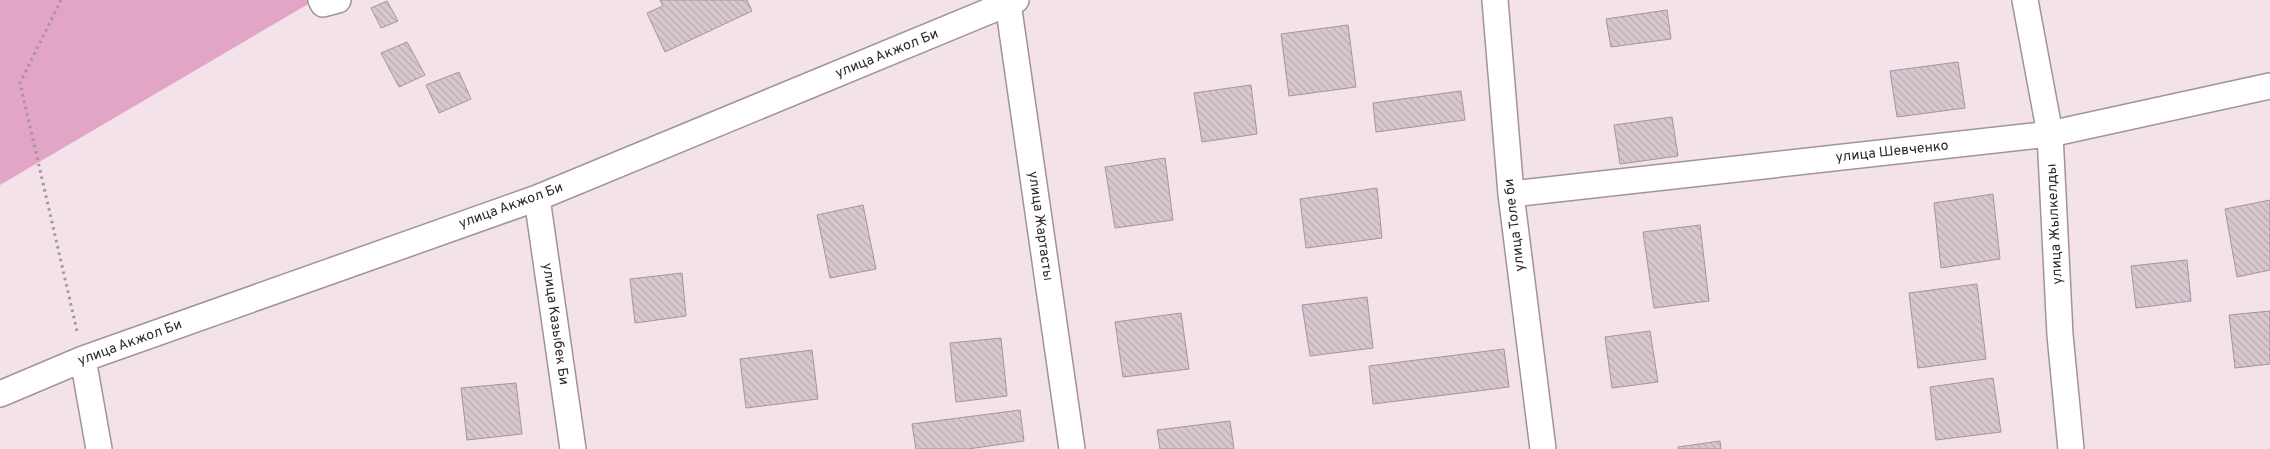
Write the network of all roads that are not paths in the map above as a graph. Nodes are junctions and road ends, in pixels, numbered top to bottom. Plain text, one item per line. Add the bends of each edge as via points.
1 (321, 0) edge
2 (338, 0) edge
3 (1494, 0) edge
4 (2025, 0) edge
5 (1012, 2) edge
6 (2270, 86) edge
7 (2050, 134) junction
8 (1511, 194) junction
9 (537, 198) junction
10 (83, 359) junction
11 (0, 394) edge
12 (99, 449) edge
13 (573, 449) edge
14 (1072, 449) edge
15 (1543, 449) edge
16 (2071, 449) edge

1 - 2 street via 323,4
3 - 8 street, улица Толе би
4 - 7 street, улица Жылкелды
5 - 9 street, улица Акжол Би
5 - 14 street, улица Жартасты
6 - 7 street, улица Шевченко
7 - 8 street, улица Шевченко
7 - 16 street, улица Жылкелды via 2060,335
8 - 15 street, улица Толе би
9 - 10 street, улица Акжол Би
9 - 13 street, улица Казыбек Би
10 - 11 street, улица Акжол Би
10 - 12 street

